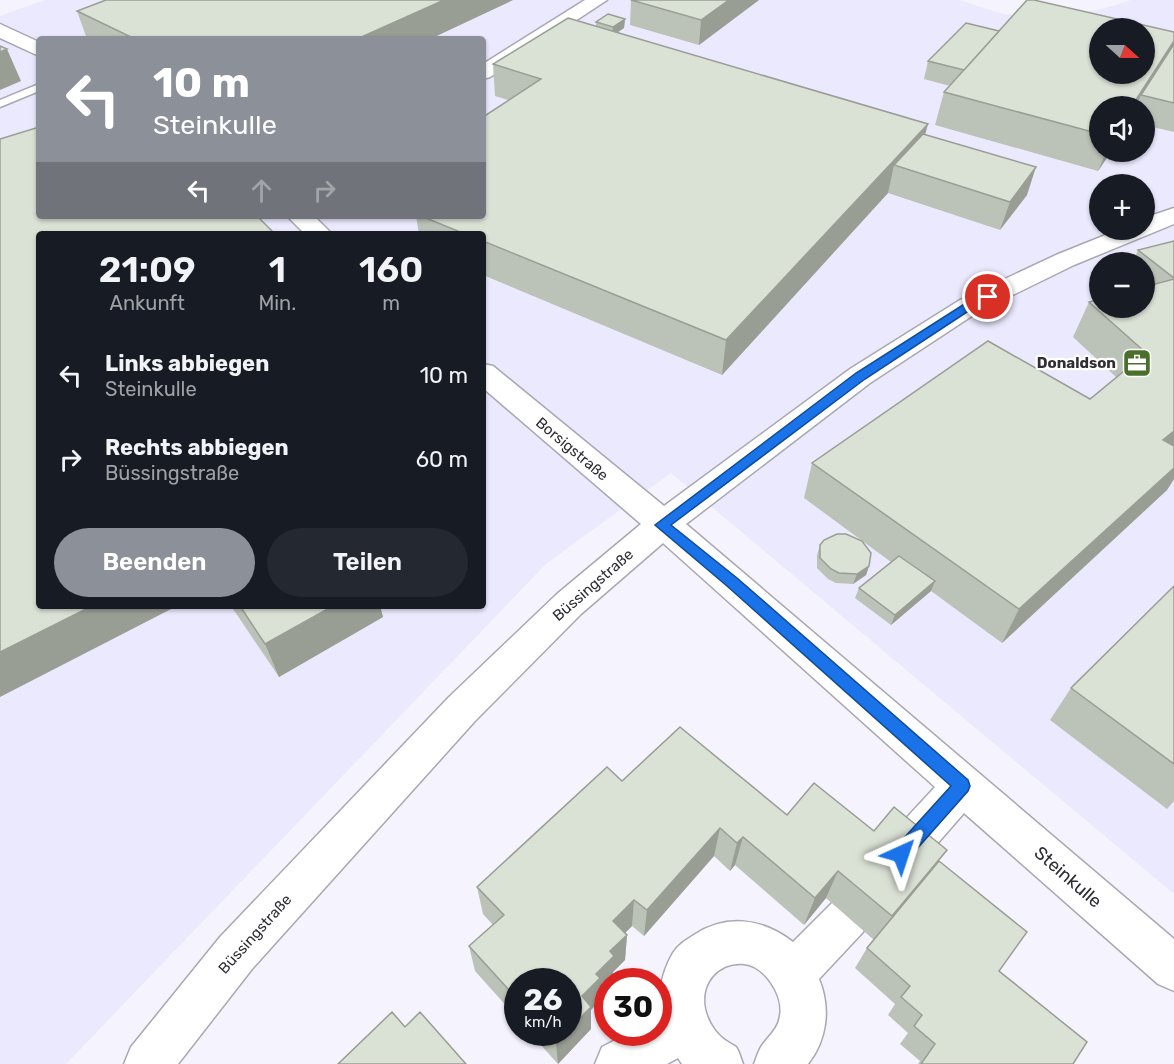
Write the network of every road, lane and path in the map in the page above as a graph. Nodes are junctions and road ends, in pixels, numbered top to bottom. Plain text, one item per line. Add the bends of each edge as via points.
1 (598, 0) edge
2 (0, 30) edge
3 (36, 48) edge
4 (486, 71) edge
5 (36, 88) edge
6 (0, 104) edge
7 (1174, 215) edge
8 (302, 219) edge
9 (1155, 223) edge
10 (316, 231) edge
11 (1114, 240) edge
12 (486, 376) edge
13 (662, 525) junction
14 (962, 786) junction
15 (901, 854) edge
16 (848, 917) edge
17 (1174, 968) edge
18 (793, 974) junction
19 (687, 1028) junction
20 (148, 1064) edge
21 (619, 1064) edge
22 (719, 1064) edge
23 (778, 1064) edge

1 - 4 street
2 - 3 street
5 - 6 lane
7 - 9 street
8 - 10 street
11 - 13 street, Büssingstraße via 969,306 860,376
12 - 13 street, Borsigstraße
13 - 14 street, Steinkulle
13 - 20 street, Büssingstraße via 569,604 462,710 236,953
14 - 15 street
14 - 17 street, Steinkulle
16 - 18 street
18 - 19 street via 779,957 751,944 721,944 704,952 690,966 682,985 681,1006
18 - 23 street via 802,994 805,1015 801,1036
19 - 21 street
19 - 22 street via 698,1047

